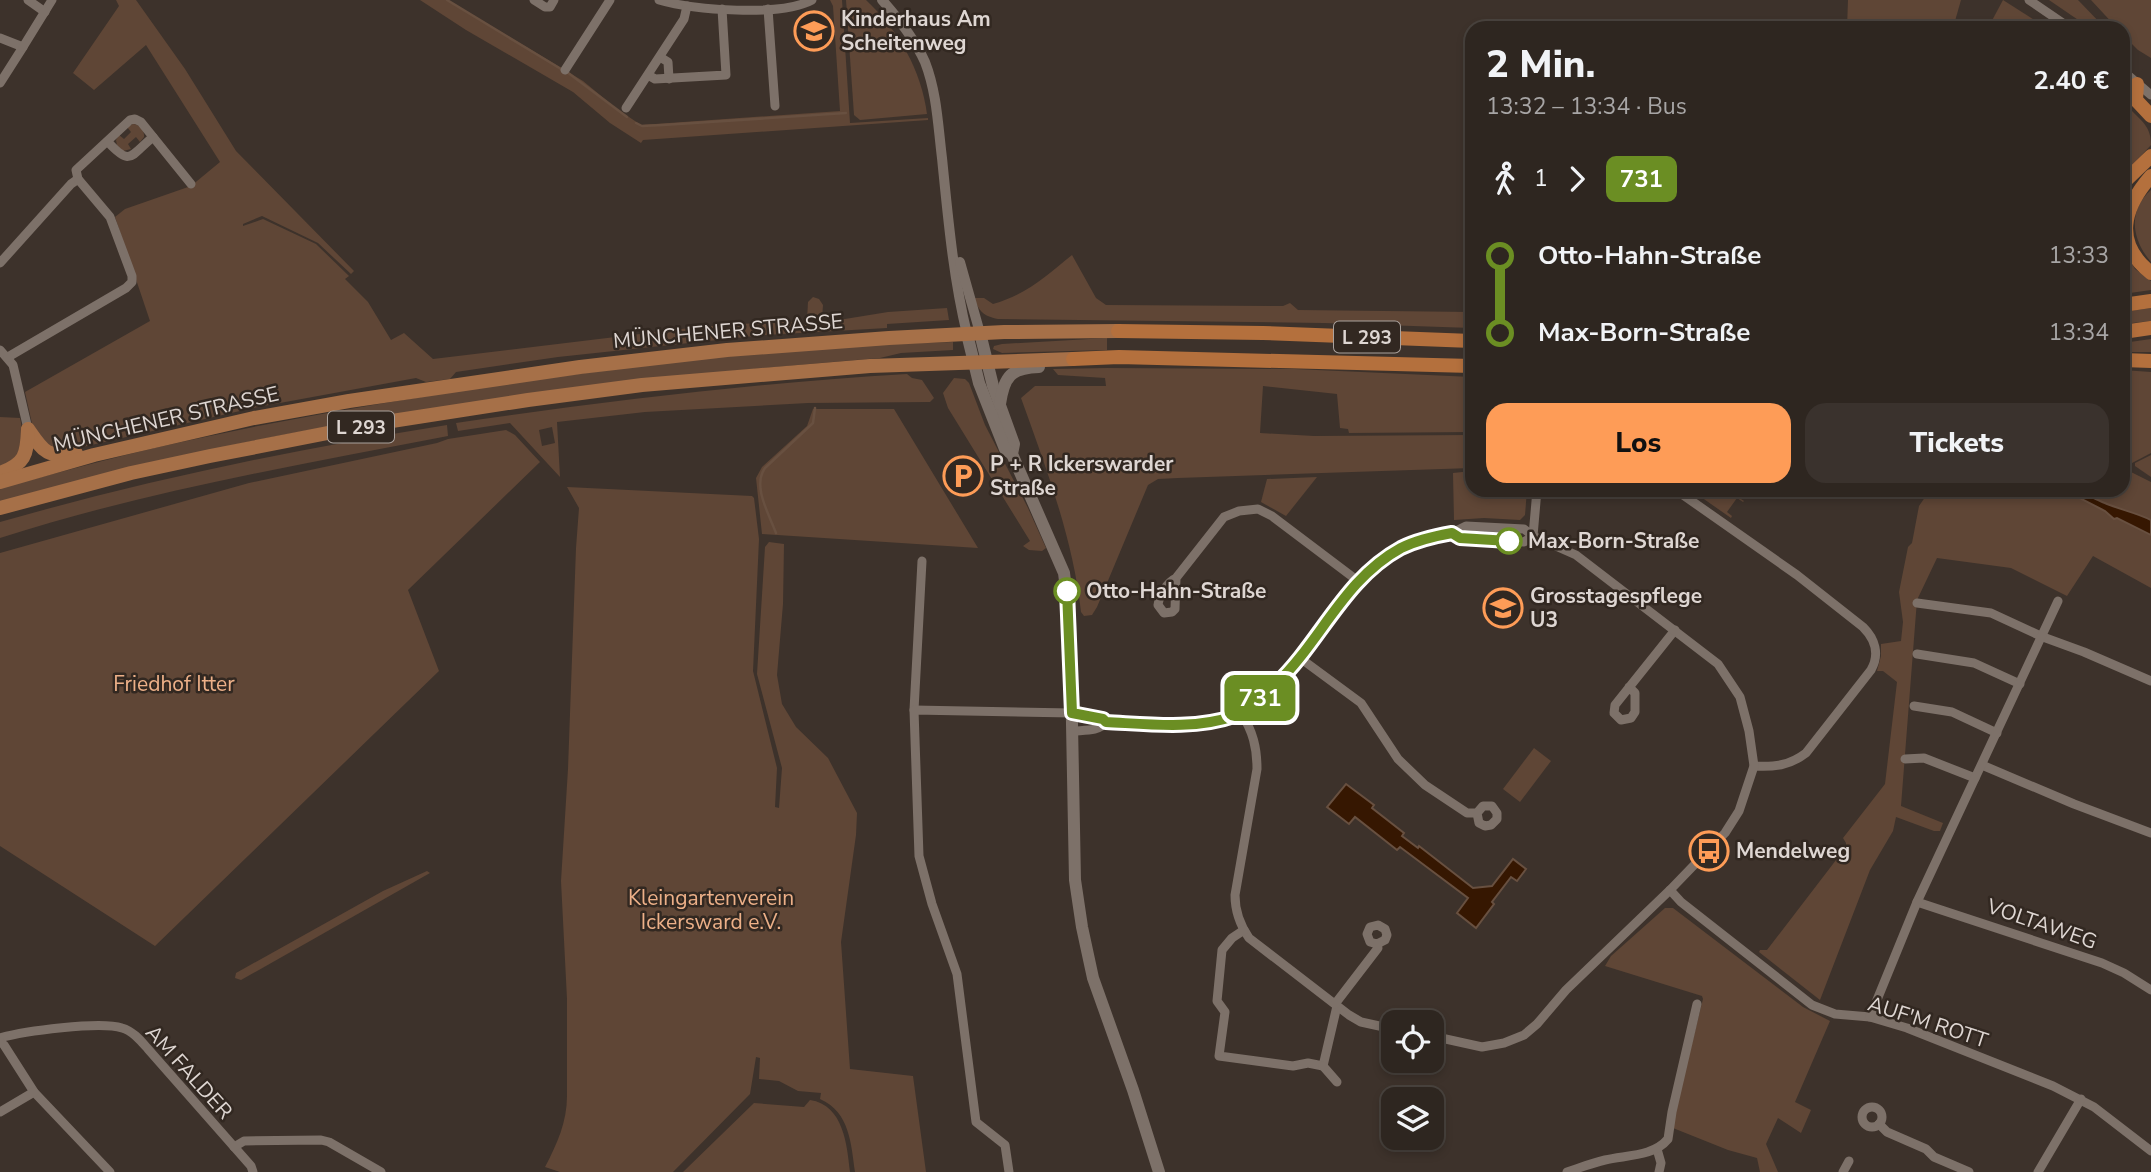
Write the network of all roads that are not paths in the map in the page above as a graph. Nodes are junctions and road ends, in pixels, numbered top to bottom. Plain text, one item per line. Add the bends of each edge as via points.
1 (28, 0) edge
2 (52, 0) edge
3 (534, 0) edge
4 (554, 0) edge
5 (610, 0) edge
6 (659, 0) edge
7 (812, 0) edge
8 (882, 0) edge
9 (2029, 0) edge
10 (687, 6) junction
11 (722, 9) junction
12 (768, 9) junction
13 (44, 12) junction
14 (2060, 21) edge
15 (0, 38) edge
16 (23, 47) junction
17 (660, 57) junction
18 (565, 70) dead end
19 (648, 75) junction
20 (2130, 77) edge
21 (669, 79) junction
22 (0, 83) edge
23 (2137, 83) junction
24 (2151, 96) edge
25 (775, 106) dead end
26 (626, 108) dead end
27 (2151, 116) edge
28 (153, 137) junction
29 (108, 142) junction
30 (2151, 156) edge
31 (2130, 176) edge
32 (2151, 176) edge
33 (78, 178) junction
34 (191, 184) dead end
35 (2130, 208) edge
36 (2130, 247) edge
37 (0, 263) edge
38 (2151, 273) edge
39 (2151, 301) edge
40 (2130, 304) edge
41 (2151, 328) edge
42 (1118, 331) joint
43 (2130, 331) edge
44 (974, 333) junction
45 (1465, 341) edge
46 (4, 354) edge
47 (1073, 359) junction
48 (2130, 360) edge
49 (980, 361) junction
50 (2151, 361) edge
51 (1465, 366) edge
52 (1000, 406) junction
53 (28, 429) junction
54 (1012, 454) junction
55 (94, 455) junction
56 (0, 472) edge
57 (0, 482) edge
58 (1536, 497) edge
59 (1686, 497) edge
60 (0, 508) edge
61 (1533, 536) junction
62 (922, 561) dead end
63 (1176, 578) dead end
64 (1358, 581) junction
65 (2059, 601) dead end
66 (1917, 603) dead end
67 (1675, 630) junction
68 (2043, 637) junction
69 (1917, 654) dead end
70 (1300, 658) junction
71 (2151, 681) edge
72 (2020, 684) junction
73 (1629, 687) dead end
74 (1914, 706) dead end
75 (914, 710) junction
76 (1072, 713) junction
77 (1241, 713) junction
78 (1106, 722) junction
79 (1073, 731) junction
80 (1997, 733) junction
81 (1905, 759) dead end
82 (1982, 765) junction
83 (1754, 766) junction
84 (1975, 778) junction
85 (1477, 813) dead end
86 (2151, 832) edge
87 (1670, 890) junction
88 (1917, 902) junction
89 (1244, 930) junction
90 (1377, 944) dead end
91 (2151, 990) edge
92 (1697, 1004) dead end
93 (1336, 1005) junction
94 (1870, 1017) junction
95 (1381, 1026) edge
96 (1444, 1039) edge
97 (0, 1040) edge
98 (1323, 1066) junction
99 (1337, 1082) dead end
100 (34, 1092) junction
101 (2081, 1099) junction
102 (0, 1112) edge
103 (1879, 1124) dead end
104 (234, 1147) junction
105 (2150, 1148) edge
106 (1657, 1149) junction
107 (1849, 1161) dead end
108 (110, 1172) edge
109 (253, 1172) edge
110 (381, 1172) edge
111 (1009, 1172) edge
112 (1159, 1172) edge
113 (1567, 1172) edge
114 (1659, 1172) edge
115 (1843, 1172) edge
116 (1969, 1172) edge
117 (2038, 1172) edge

1 - 13 street
2 - 13 street
3 - 4 street via 545,7
5 - 18 street
6 - 10 street
7 - 12 street
8 - 44 street via 916,45 930,77 954,267
9 - 14 street
10 - 11 street
10 - 17 street
11 - 12 street
11 - 21 street via 726,75
12 - 25 street
13 - 16 street
15 - 16 street
16 - 22 street
17 - 19 street
17 - 21 street via 667,62
19 - 21 street
19 - 26 street
20 - 23 street
23 - 24 street
23 - 27 highway via 2136,100
28 - 29 street via 125,158
28 - 29 street via 135,119
28 - 34 street
29 - 33 street via 76,170
30 - 31 highway
32 - 35 highway
33 - 37 street
33 - 46 street via 110,217 132,282
36 - 38 highway
39 - 40 highway
41 - 43 highway
42 - 44 main road, MÜNCHENER STRASSE / L 293
42 - 45 highway, MÜNCHENER STRASSE / L 293
44 - 49 main road
44 - 55 main road, MÜNCHENER STRASSE / L 293 via 727,350 580,367 279,413
46 - 53 street via 13,365
47 - 49 main road, L 293
47 - 51 highway, L 293
47 - 52 main road via 1015,371 1005,383
48 - 50 highway
49 - 52 main road
49 - 54 main road via 979,383 1005,449
49 - 60 main road, L 293 via 654,384 452,411 131,473
52 - 54 main road via 1014,444
53 - 55 main road via 47,453 60,456 83,451
53 - 56 main road via 24,458
54 - 76 main road via 1066,579
55 - 57 main road, MÜNCHENER STRASSE / L 293
58 - 61 street
59 - 83 street via 1863,626 1875,648 1871,670 1806,753 1775,767
61 - 64 street via 1524,542 1460,538 1452,533 1426,539 1402,548
61 - 67 street via 1576,555
62 - 75 street
63 - 64 street via 1224,517 1258,509
64 - 70 street
65 - 68 street
66 - 68 street via 1991,613
67 - 73 street
67 - 83 street via 1718,664 1735,687
68 - 71 street
68 - 72 street
69 - 72 street via 1974,663
70 - 77 street
70 - 85 street via 1361,703 1398,758 1425,785 1467,813
72 - 80 street
74 - 80 street via 1952,712
75 - 76 street
75 - 111 street via 919,856 957,974 976,1122 1006,1145
76 - 78 street
76 - 79 main road
77 - 78 street via 1218,721 1189,723
77 - 89 street via 1257,752 1235,895
78 - 79 street via 1103,727
79 - 112 main road via 1076,880 1082,927 1094,978
80 - 82 street
81 - 84 street via 1924,758
82 - 84 street
82 - 86 street
83 - 87 street via 1731,825
84 - 88 street
87 - 94 street, AUF'M ROTT via 1806,1002 1835,1014
87 - 96 street via 1524,1035 1482,1047
88 - 91 street, VOLTAWEG via 2102,963
88 - 94 street
89 - 93 street
89 - 98 street via 1222,950 1217,1001 1225,1012 1219,1056
90 - 93 street
92 - 106 street via 1670,1134
93 - 95 street via 1361,1022
93 - 98 street
94 - 101 street, AUF'M ROTT
97 - 100 street
97 - 104 street, AM FALDER via 49,1029 124,1028
98 - 99 street
100 - 102 street
100 - 108 street
101 - 105 street, AUF'M ROTT
101 - 117 street
103 - 116 street
104 - 109 street, AM FALDER
104 - 110 street via 244,1141 321,1140
106 - 113 street
106 - 114 street
107 - 115 street

